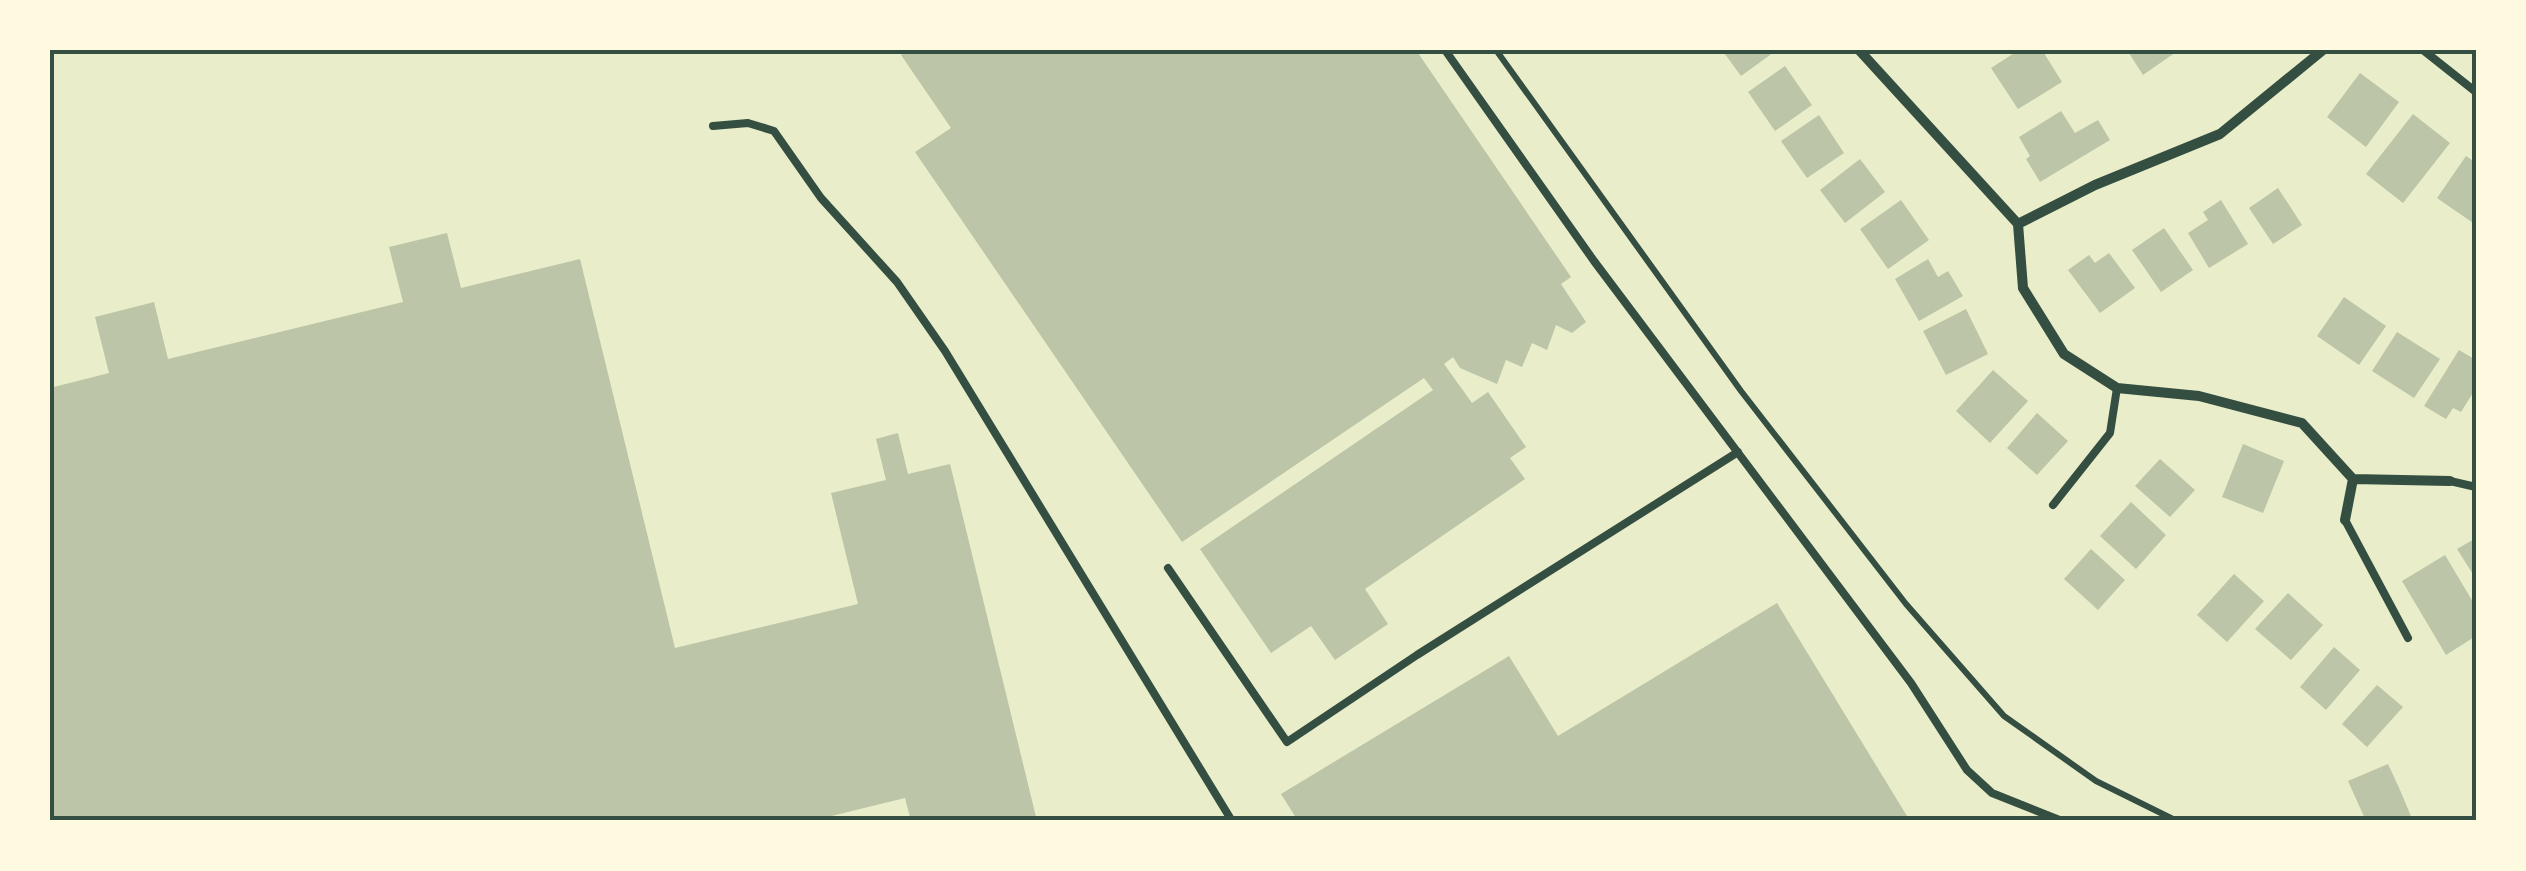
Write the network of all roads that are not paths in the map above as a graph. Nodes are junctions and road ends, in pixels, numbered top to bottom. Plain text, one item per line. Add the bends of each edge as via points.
1 (1445, 50) edge
2 (1858, 50) edge
3 (2324, 50) edge
4 (2423, 50) edge
5 (2476, 92) edge
6 (712, 126) dead end
7 (2018, 224) junction
8 (2117, 388) junction
9 (1738, 452) junction
10 (2353, 479) junction
11 (2450, 481) joint
12 (2476, 487) edge
13 (2053, 506) dead end
14 (2346, 520) joint
15 (1168, 568) dead end
16 (2408, 638) dead end
17 (1232, 821) edge
18 (2062, 821) edge

1 - 9 lane
2 - 7 street
3 - 7 street via 2220,134 2095,184
4 - 5 lane
6 - 17 lane via 774,131 821,198 898,282
7 - 8 street via 2022,288 2064,354
8 - 10 street via 2199,396 2302,423
8 - 13 lane via 2110,433
9 - 15 lane via 1286,742
9 - 18 lane via 1911,682 1967,770 1992,793
10 - 11 street
10 - 14 street
11 - 12 lane
14 - 16 lane

